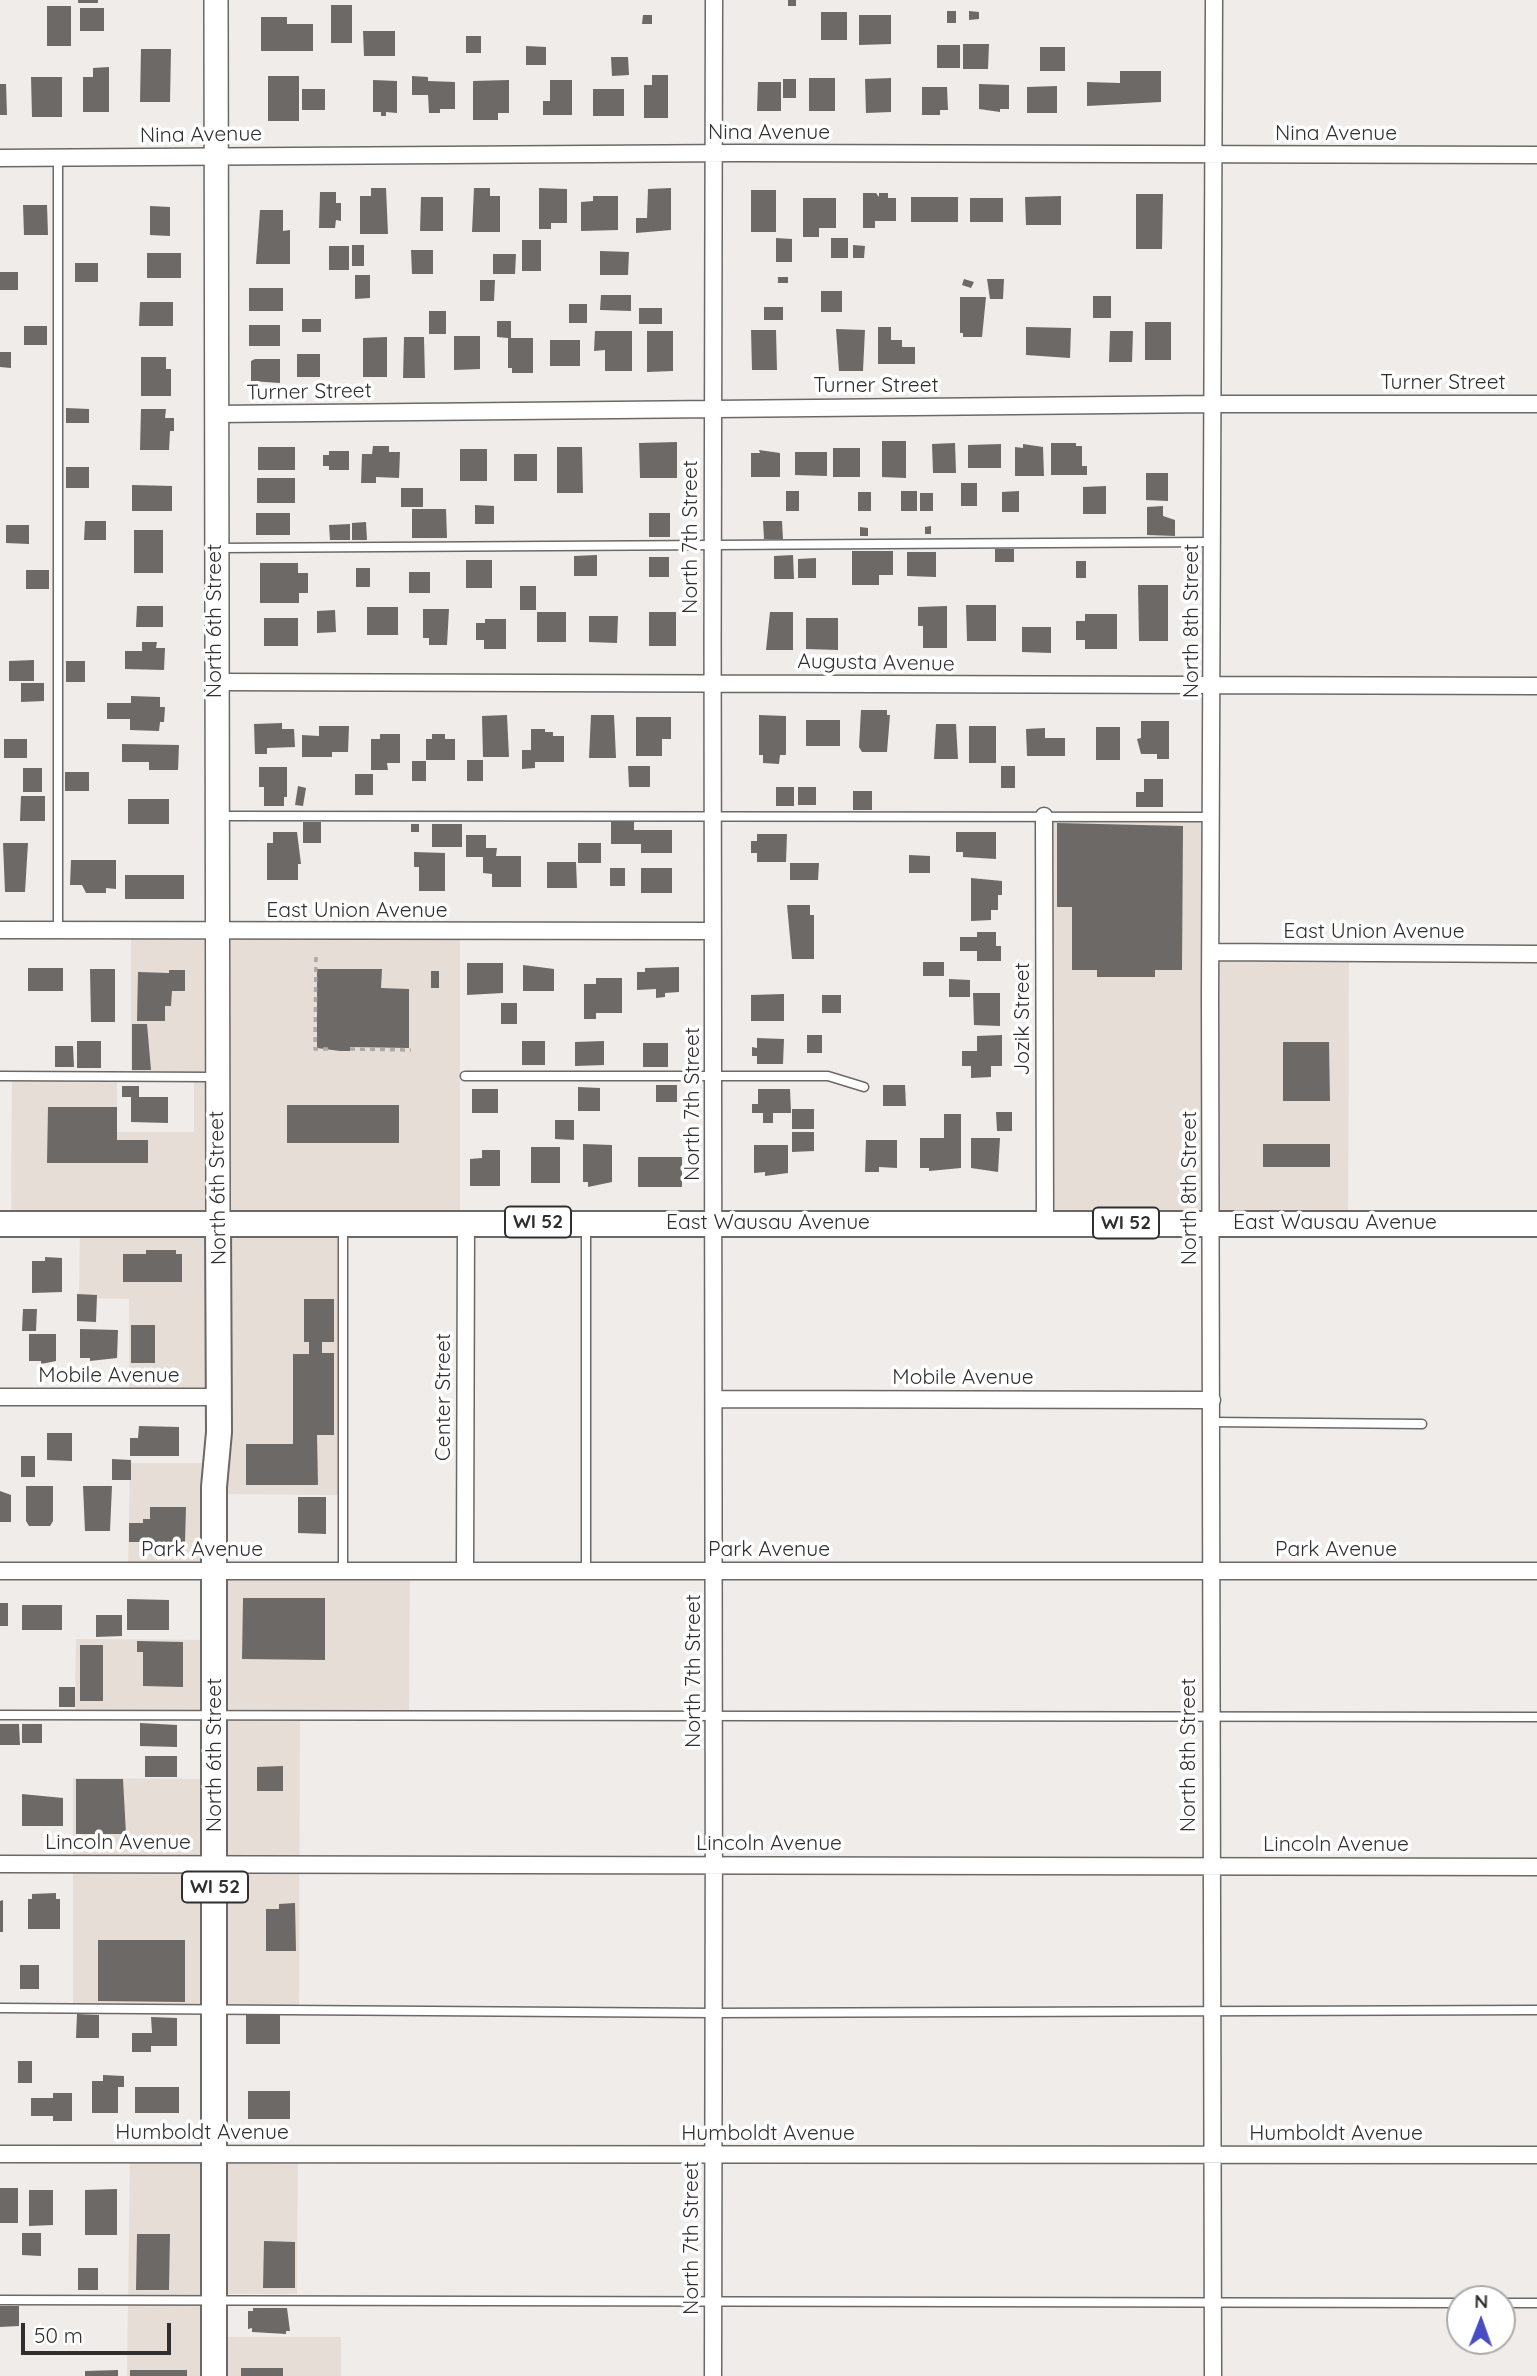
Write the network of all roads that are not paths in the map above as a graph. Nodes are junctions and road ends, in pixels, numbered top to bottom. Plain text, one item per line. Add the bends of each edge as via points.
1 (216, 0) edge
2 (714, 0) edge
3 (1214, 0) edge
4 (713, 153) junction
5 (1213, 154) junction
6 (1537, 155) edge
7 (216, 156) junction
8 (0, 158) edge
9 (58, 158) junction
10 (1213, 404) junction
11 (1537, 404) edge
12 (711, 408) junction
13 (216, 414) junction
14 (1213, 542) junction
15 (712, 547) junction
16 (216, 548) junction
17 (215, 682) junction
18 (712, 682) junction
19 (1537, 686) edge
20 (1212, 687) junction
21 (216, 816) junction
22 (1044, 816) junction
23 (713, 817) junction
24 (1211, 817) junction
25 (0, 930) edge
26 (58, 930) junction
27 (713, 931) junction
28 (216, 932) junction
29 (1211, 952) junction
30 (1537, 954) edge
31 (0, 1076) edge
32 (465, 1076) dead end
33 (713, 1076) junction
34 (216, 1077) junction
35 (864, 1087) dead end
36 (466, 1222) junction
37 (218, 1223) junction
38 (343, 1223) junction
39 (586, 1223) junction
40 (714, 1223) junction
41 (1045, 1223) junction
42 (1211, 1223) junction
43 (0, 1224) edge
44 (110, 1224) junction
45 (1537, 1224) edge
46 (0, 1397) edge
47 (219, 1398) junction
48 (714, 1399) junction
49 (1212, 1400) junction
50 (1211, 1422) junction
51 (1422, 1423) dead end
52 (0, 1571) edge
53 (215, 1571) junction
54 (343, 1571) junction
55 (465, 1571) junction
56 (586, 1571) junction
57 (715, 1571) junction
58 (1212, 1571) junction
59 (1537, 1572) edge
60 (0, 1715) edge
61 (214, 1716) junction
62 (715, 1717) junction
63 (1537, 1717) edge
64 (1211, 1718) junction
65 (0, 1864) edge
66 (215, 1864) junction
67 (715, 1865) junction
68 (1210, 1866) junction
69 (1537, 1867) edge
70 (0, 2008) edge
71 (215, 2009) junction
72 (1537, 2010) edge
73 (1211, 2011) junction
74 (714, 2013) junction
75 (0, 2154) edge
76 (215, 2154) junction
77 (714, 2155) junction
78 (1213, 2155) junction
79 (1537, 2155) edge
80 (214, 2299) junction
81 (0, 2300) edge
82 (713, 2302) junction
83 (1212, 2302) junction
84 (1446, 2303) edge
85 (1516, 2303) edge
86 (1537, 2303) edge
87 (214, 2376) edge
88 (713, 2376) edge
89 (1213, 2376) edge

1 - 7 main road, North 6th Street
2 - 4 street, North 7th Street
3 - 5 street, North 8th Street
4 - 5 street, Nina Avenue
4 - 7 street, Nina Avenue
4 - 12 street, North 7th Street
5 - 6 street, Nina Avenue
5 - 10 street, North 8th Street
7 - 9 street, Nina Avenue
7 - 13 main road, North 6th Street
8 - 9 street, Nina Avenue
9 - 26 lane
10 - 11 street, Turner Street
10 - 12 street, Turner Street
10 - 14 street, North 8th Street
12 - 13 street, Turner Street
12 - 15 street, North 7th Street
13 - 16 main road, North 6th Street
14 - 15 lane
14 - 20 street, North 8th Street
15 - 16 lane
15 - 18 street, North 7th Street
16 - 17 main road, North 6th Street
17 - 18 street, Augusta Avenue
17 - 21 main road, North 6th Street
18 - 20 street, Augusta Avenue
18 - 23 street, North 7th Street
19 - 20 street, Augusta Avenue
20 - 24 street, North 8th Street
21 - 23 lane
21 - 28 main road, North 6th Street
22 - 23 lane
22 - 24 lane
22 - 41 street, Jozik Street
23 - 27 street, North 7th Street
24 - 29 street, North 8th Street
25 - 26 street, East Union Avenue
26 - 28 street, East Union Avenue
27 - 28 street, East Union Avenue
27 - 33 street, North 7th Street
28 - 34 main road, North 6th Street
29 - 30 street, East Union Avenue
29 - 42 street, North 8th Street
31 - 34 lane
32 - 33 lane
33 - 35 lane via 828,1076
33 - 40 street, North 7th Street
34 - 37 main road, North 6th Street
36 - 38 main road, East Wausau Avenue / WI 52
36 - 39 main road, East Wausau Avenue / WI 52
36 - 55 street, Center Street
37 - 38 main road, East Wausau Avenue / WI 52
37 - 44 main road, East Wausau Avenue / WI 52
37 - 47 main road, North 6th Street / WI 52
38 - 54 lane
39 - 40 main road, East Wausau Avenue / WI 52
39 - 56 lane
40 - 41 main road, East Wausau Avenue / WI 52
40 - 48 street, North 7th Street
41 - 42 main road, East Wausau Avenue / WI 52
42 - 45 main road, East Wausau Avenue / WI 52
42 - 49 street, North 8th Street
43 - 44 main road, East Wausau Avenue / WI 52
44 - 47 main road via 184,1230 201,1244 207,1367
46 - 47 street, Mobile Avenue
47 - 53 main road, North 6th Street / WI 52
48 - 49 street, Mobile Avenue
48 - 57 street, North 7th Street
49 - 50 street, North 8th Street
50 - 51 lane
50 - 58 street, North 8th Street
52 - 53 street, Park Avenue
53 - 54 street, Park Avenue
53 - 61 main road, North 6th Street / WI 52
54 - 55 street, Park Avenue
55 - 56 street, Park Avenue
56 - 57 street, Park Avenue
57 - 58 street, Park Avenue
57 - 62 street, North 7th Street
58 - 59 street, Park Avenue
58 - 64 street, North 8th Street
60 - 61 lane
61 - 62 lane
61 - 66 main road, North 6th Street / WI 52
62 - 64 lane
62 - 67 street, North 7th Street
63 - 64 lane
64 - 68 street, North 8th Street
65 - 66 street, Lincoln Avenue
66 - 67 street, Lincoln Avenue
66 - 71 main road, North 6th Street / WI 52
67 - 68 street, Lincoln Avenue
67 - 74 street, North 7th Street
68 - 69 street, Lincoln Avenue
68 - 73 street, North 8th Street
70 - 71 lane
71 - 74 lane
71 - 76 main road, North 6th Street / WI 52
72 - 73 lane
73 - 74 lane
73 - 78 street, North 8th Street
74 - 77 street, North 7th Street
75 - 76 street, Humboldt Avenue
76 - 77 street, Humboldt Avenue
76 - 80 main road, North 6th Street / WI 52
77 - 78 street, Humboldt Avenue
77 - 82 street, North 7th Street
78 - 79 street, Humboldt Avenue
78 - 83 street, North 8th Street
80 - 81 lane
80 - 82 lane
80 - 87 main road, North 6th Street / WI 52
82 - 83 lane
82 - 88 street, North 7th Street
83 - 84 lane
83 - 89 street, North 8th Street
85 - 86 lane

